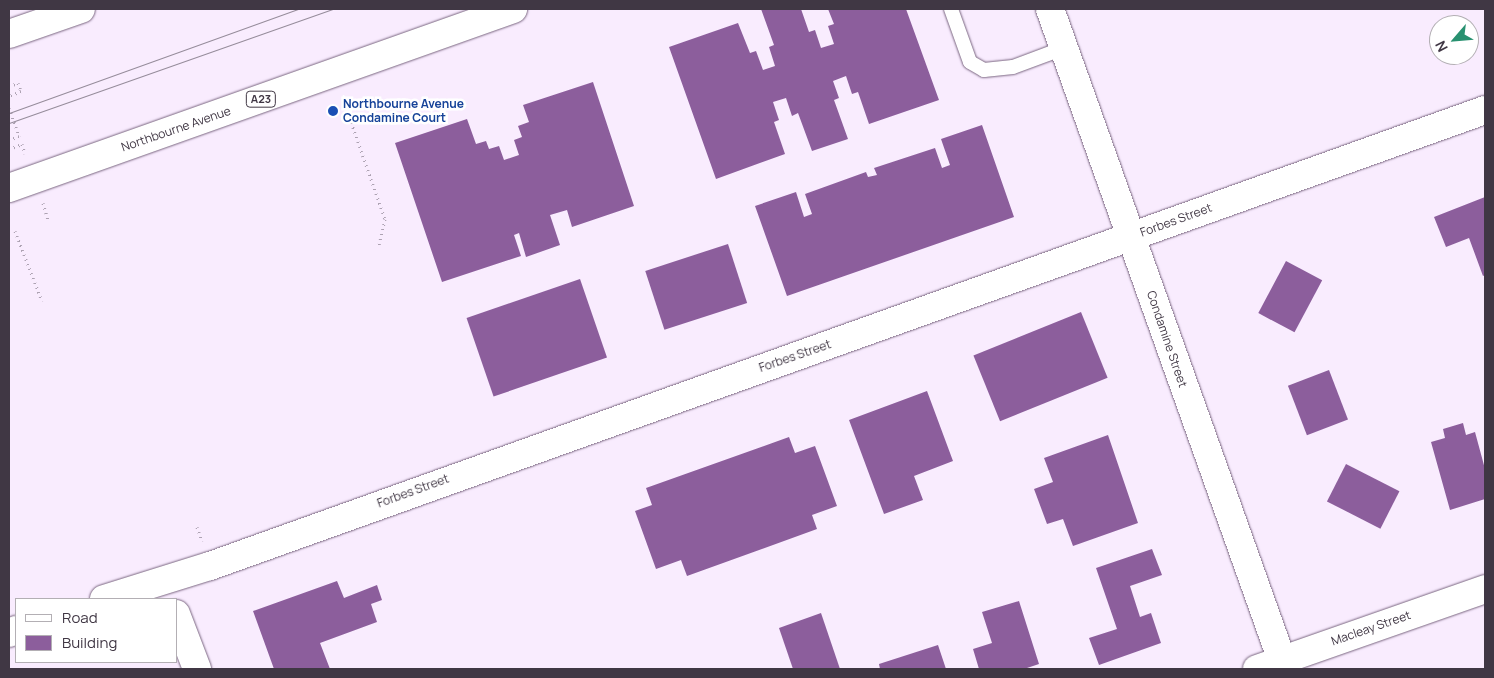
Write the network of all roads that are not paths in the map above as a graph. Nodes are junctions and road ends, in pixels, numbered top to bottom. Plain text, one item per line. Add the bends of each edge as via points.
1 (81, 9) edge
2 (513, 9) edge
3 (951, 9) edge
4 (1050, 9) edge
5 (9, 34) edge
6 (1064, 48) junction
7 (1485, 110) edge
8 (9, 188) edge
9 (1131, 236) junction
10 (1485, 588) edge
11 (167, 589) edge
12 (110, 598) edge
13 (178, 619) edge
14 (1283, 664) edge
15 (197, 669) edge
16 (1256, 669) edge

1 - 5 main road
2 - 8 main road, Northbourne Avenue / A23
3 - 6 lane via 970,62 984,70 1013,67
4 - 6 main road, Condamine Street
6 - 9 main road, Condamine Street
7 - 9 main road, Forbes Street
9 - 11 main road, Forbes Street via 210,566
9 - 14 main road, Condamine Street
10 - 14 main road, Macleay Street
11 - 12 main road, Forbes Street
13 - 15 main road
14 - 16 main road, Macleay Street

